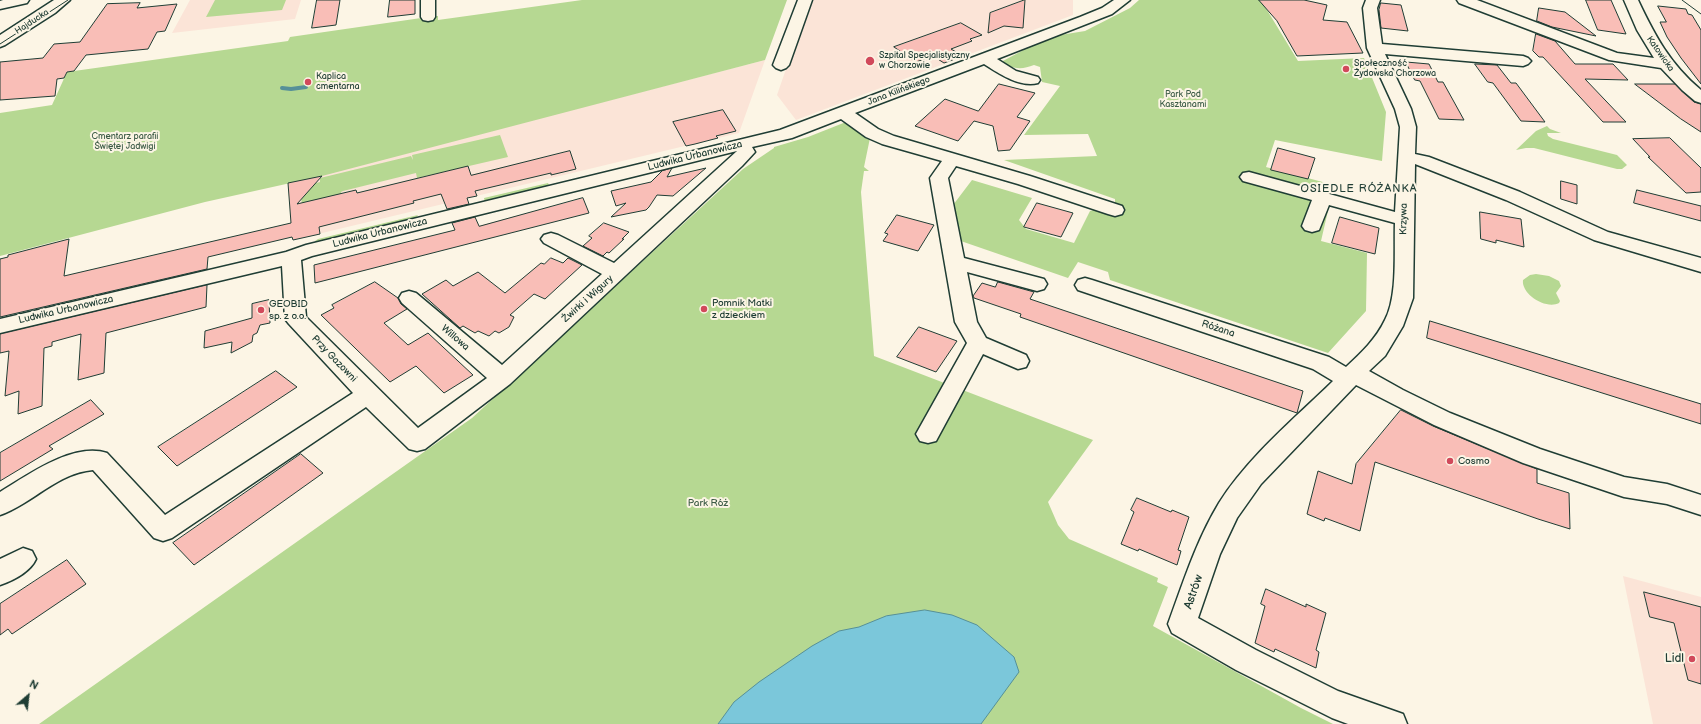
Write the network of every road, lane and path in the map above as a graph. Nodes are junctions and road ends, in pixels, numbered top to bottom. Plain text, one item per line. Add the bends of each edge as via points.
1 (22, 0) edge
2 (63, 0) edge
3 (428, 0) edge
4 (805, 0) edge
5 (1373, 0) edge
6 (1464, 0) edge
7 (1631, 0) edge
8 (1091, 2) edge
9 (1120, 3) edge
10 (0, 5) edge
11 (428, 17) dead end
12 (1085, 20) junction
13 (0, 42) edge
14 (1375, 48) junction
15 (986, 58) junction
16 (1523, 61) dead end
17 (1665, 64) junction
18 (781, 65) dead end
19 (1032, 80) dead end
20 (1701, 98) edge
21 (844, 113) junction
22 (751, 143) junction
23 (1406, 157) junction
24 (952, 159) junction
25 (1249, 176) dead end
26 (1322, 197) junction
27 (1115, 210) dead end
28 (1404, 220) junction
29 (1312, 226) dead end
30 (551, 239) dead end
31 (291, 257) junction
32 (954, 262) junction
33 (1701, 265) edge
34 (616, 273) junction
35 (1038, 284) dead end
36 (1085, 285) dead end
37 (409, 298) dead end
38 (0, 326) edge
39 (978, 343) junction
40 (1018, 361) dead end
41 (1351, 376) junction
42 (502, 378) junction
43 (368, 394) junction
44 (928, 434) dead end
45 (417, 442) joint
46 (0, 505) edge
47 (1701, 505) edge
48 (22, 559) dead end
49 (0, 574) edge
50 (1392, 724) edge

1 - 10 street
2 - 13 street, Hajducka
3 - 11 street
4 - 18 street
5 - 14 street, Krzywa via 1370,8
6 - 17 street via 1614,56
7 - 17 street, Katowicka via 1647,37
8 - 9 street
8 - 12 street
9 - 12 street, Jana Kilińskiego
12 - 15 street, Jana Kilińskiego
14 - 16 street
14 - 23 street, Krzywa via 1403,109 1408,127
15 - 19 street via 1010,74
15 - 21 street, Jana Kilińskiego
17 - 20 street, Katowicka
21 - 22 street, Jana Kilińskiego via 794,132
21 - 24 street via 888,140
22 - 31 street, Ludwika Urbanowicza via 306,251
22 - 34 street, Żwirki i Wigury via 736,162
23 - 28 street, Krzywa
23 - 33 street via 1423,161 1513,196 1601,236
24 - 27 street
24 - 32 street via 939,178
25 - 26 street
26 - 28 street
26 - 29 street
28 - 41 street, Krzywa via 1403,298 1396,321 1377,350
30 - 34 street
31 - 38 street, Ludwika Urbanowicza
31 - 43 street, Przy Gazowni via 296,319
32 - 35 street
32 - 39 street via 966,322
34 - 42 street, Żwirki i Wigury
36 - 41 street, Różana via 1321,363
37 - 42 street, Willowa
39 - 40 street
39 - 44 street
41 - 47 street, Różana via 1442,419 1532,456 1624,487 1667,494
41 - 50 street, Astrów via 1252,477 1228,511 1207,553 1182,624 1332,704
42 - 45 street, Żwirki i Wigury
43 - 45 street, Przy Gazowni
43 - 46 street via 163,530 98,460 76,462
48 - 49 street

